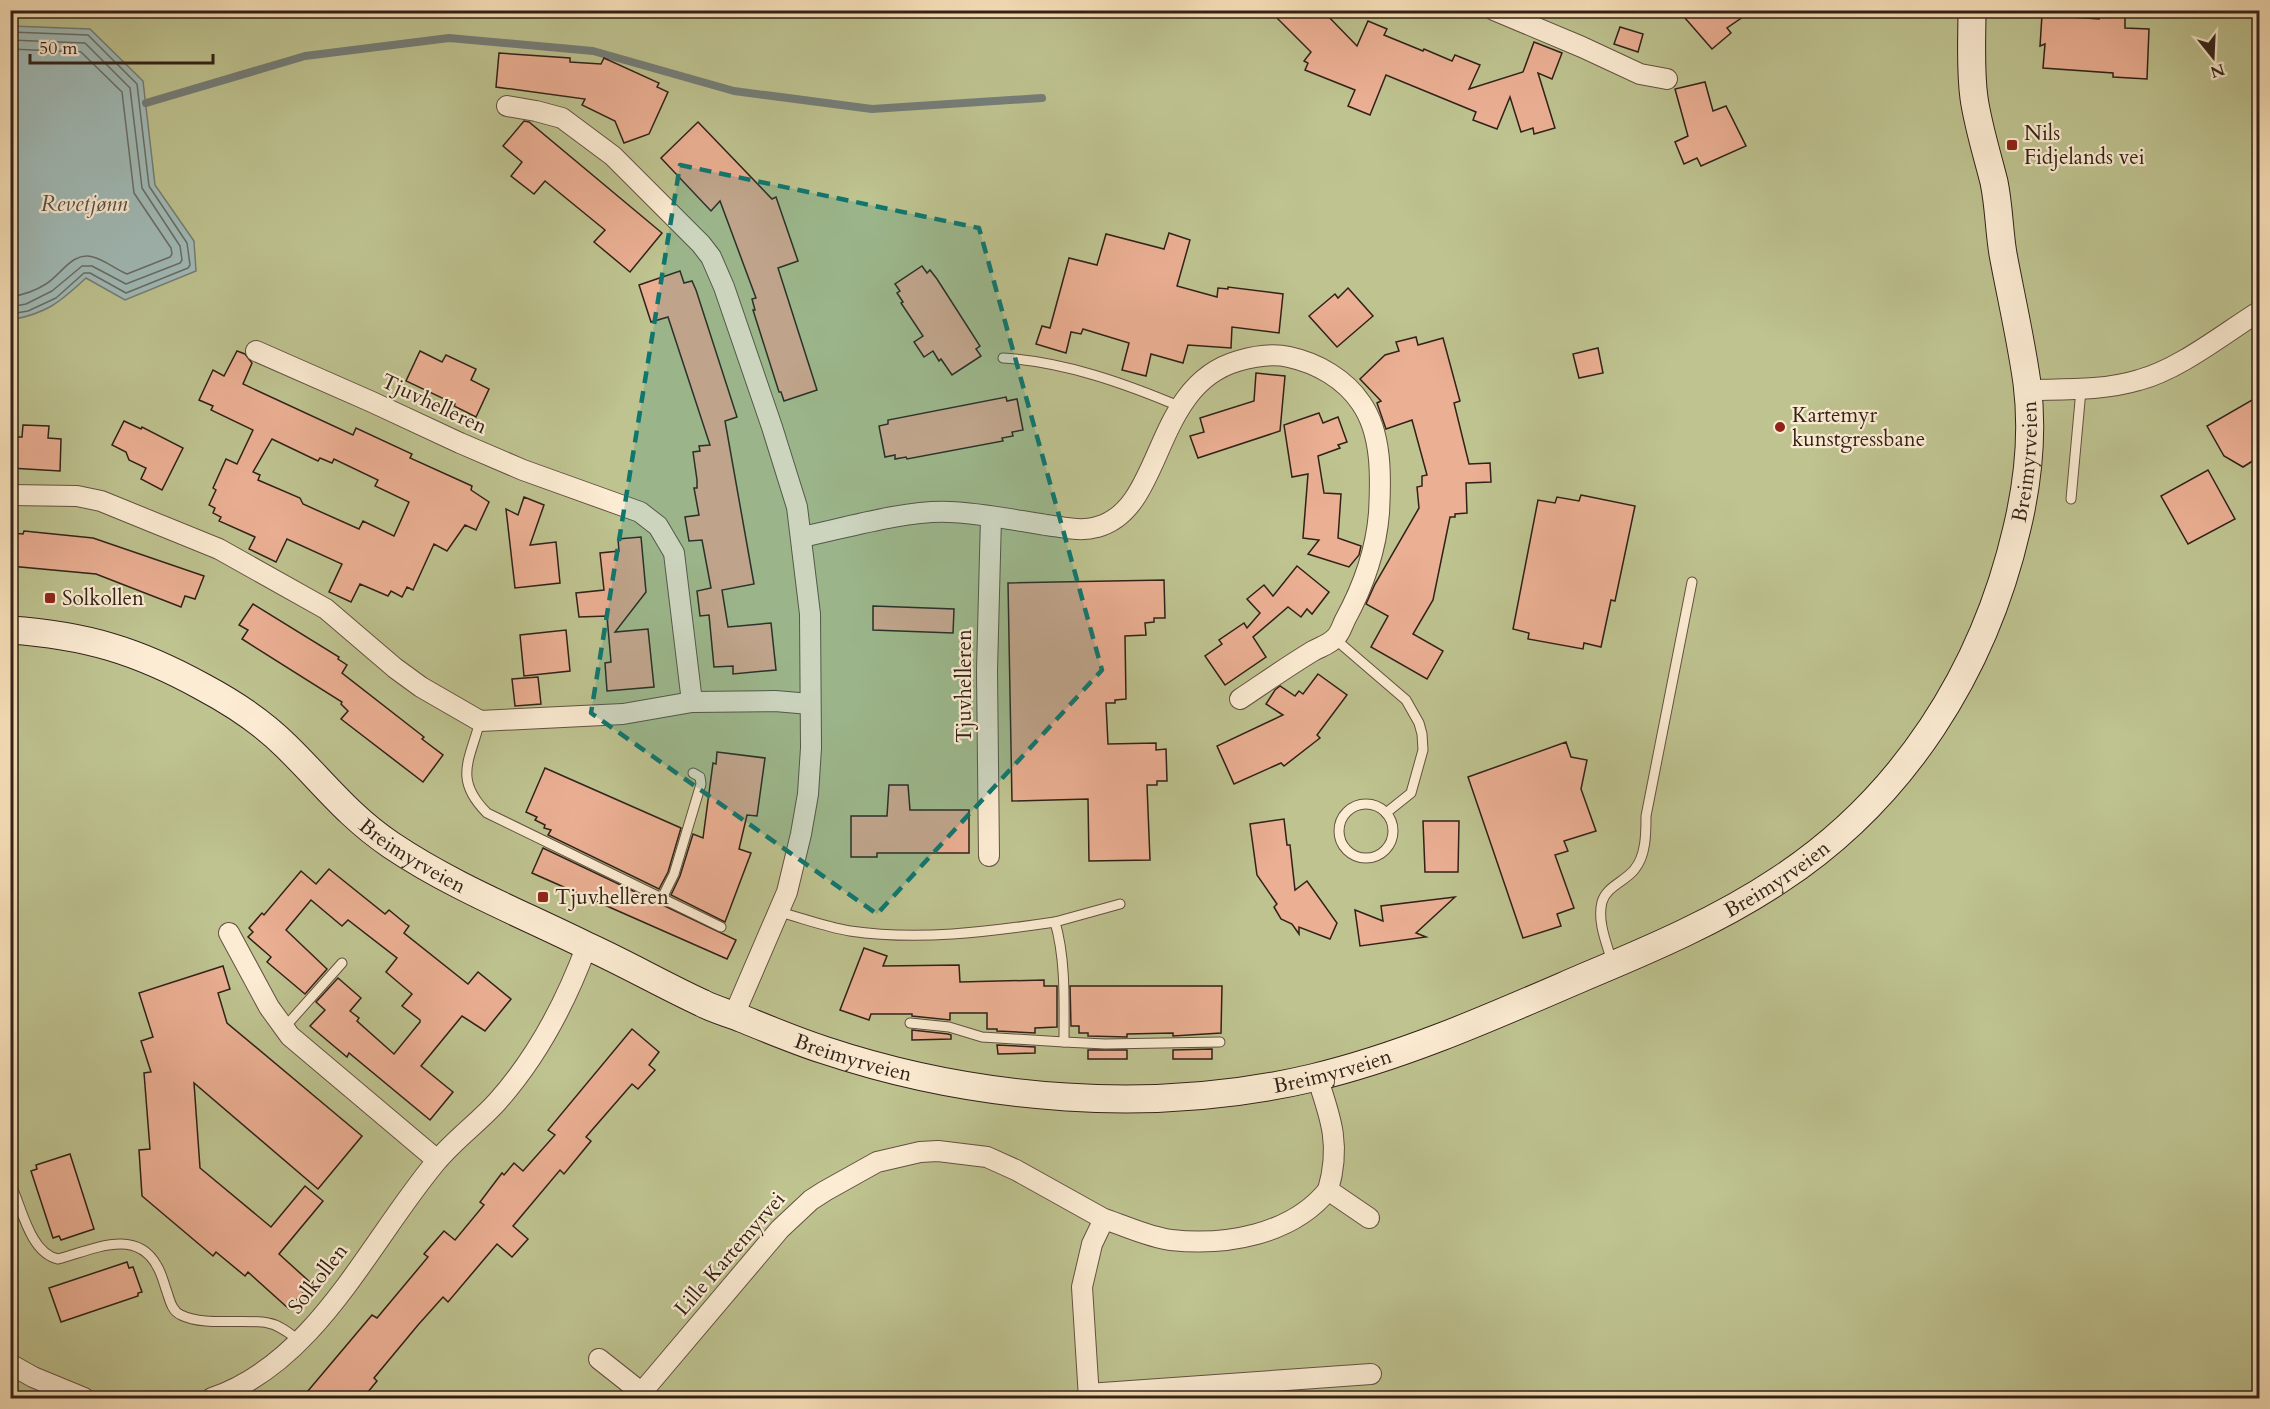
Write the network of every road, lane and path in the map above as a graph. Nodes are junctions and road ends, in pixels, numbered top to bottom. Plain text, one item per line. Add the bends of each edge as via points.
1 (1494, 10) edge
2 (1972, 10) edge
3 (1666, 79) dead end
4 (507, 106) dead end
5 (2259, 311) edge
6 (256, 351) dead end
7 (1003, 358) dead end
8 (2028, 390) junction
9 (2081, 390) junction
10 (1181, 407) junction
11 (10, 495) edge
12 (2071, 499) dead end
13 (991, 517) junction
14 (802, 537) junction
15 (1692, 582) dead end
16 (10, 630) edge
17 (1335, 639) junction
18 (1240, 699) dead end
19 (692, 702) junction
20 (810, 704) junction
21 (480, 721) junction
22 (693, 773) dead end
23 (1386, 813) junction
24 (989, 856) dead end
25 (662, 898) junction
26 (1120, 904) dead end
27 (779, 912) junction
28 (1055, 922) junction
29 (721, 927) dead end
30 (229, 933) dead end
31 (587, 945) junction
32 (342, 963) dead end
33 (1613, 965) junction
34 (734, 1015) junction
35 (910, 1023) dead end
36 (284, 1028) junction
37 (1064, 1042) junction
38 (1220, 1042) dead end
39 (1317, 1077) junction
40 (436, 1160) junction
41 (11, 1185) edge
42 (1328, 1190) junction
43 (1369, 1218) dead end
44 (1104, 1219) junction
45 (300, 1341) junction
46 (599, 1359) dead end
47 (10, 1364) edge
48 (1371, 1374) dead end
49 (1263, 1391) edge
50 (639, 1396) edge
51 (1088, 1396) edge
52 (84, 1398) edge
53 (212, 1398) edge

1 - 3 street via 1640,74
2 - 8 street, Breimyrveien via 1974,100 1993,179
4 - 14 street via 562,118 614,156 711,257 772,427 797,507
5 - 9 street via 2165,370 2111,387
6 - 19 street, Tjuvhelleren via 523,470 625,505 651,520 674,553
7 - 10 lane via 1067,368 1132,387
8 - 9 street
8 - 33 street, Breimyrveien via 2025,480 2017,529 1983,635 1928,736 1866,809 1809,859 1729,910
9 - 12 lane
10 - 13 street via 1139,493 1114,519 1080,530
10 - 17 street via 1187,395 1209,374 1228,364 1251,357 1281,355 1311,363 1345,384 1360,401 1376,436 1379,512 1368,568
11 - 21 street via 77,496 101,501 219,549 326,609 421,687
13 - 14 street via 931,512
13 - 24 street, Tjuvhelleren via 987,670
14 - 20 street via 810,614
15 - 33 lane via 1647,816 1645,846 1636,869 1607,891 1601,903 1602,928
16 - 31 street, Breimyrveien via 107,644 179,674 264,726 359,822 393,847 463,888
17 - 18 street
17 - 23 lane via 1394,688 1413,709 1422,734 1423,750 1412,792
19 - 20 street
19 - 21 street via 623,714
20 - 27 street via 808,794 795,867
21 - 25 lane via 466,769 468,788 487,813
22 - 25 lane via 700,777 701,784 674,874
23 - 23 lane via 1364,804 1349,810 1340,824 1345,848 1359,857 1383,851 1392,837
25 - 29 lane
26 - 28 lane
27 - 28 lane via 847,930 892,936 987,932
27 - 34 street
28 - 37 lane
30 - 36 street
31 - 34 street, Breimyrveien via 695,1000
31 - 40 street, Solkollen via 567,997 530,1062 497,1102
32 - 36 lane
33 - 39 street, Breimyrveien via 1474,1025
34 - 39 street, Breimyrveien via 783,1036 870,1064 1022,1093 1147,1098 1231,1092
35 - 37 lane via 949,1027 982,1037
36 - 40 street via 309,1054
37 - 38 lane
39 - 42 street via 1335,1142 1335,1163
40 - 45 street, Solkollen
41 - 45 lane via 35,1242 45,1254 58,1259 114,1244 133,1244 153,1260 171,1305 180,1315 270,1323
42 - 43 street
42 - 44 street, Lille Kartemyrvei via 1314,1206 1287,1223 1219,1241 1164,1239
44 - 50 street, Lille Kartemyrvei via 987,1157 938,1151 877,1162 811,1200 780,1229
44 - 51 street via 1092,1244 1082,1287
45 - 53 street, Solkollen via 259,1376 237,1390
46 - 50 street, Lille Kartemyrvei
47 - 52 street
48 - 49 street
49 - 51 street

